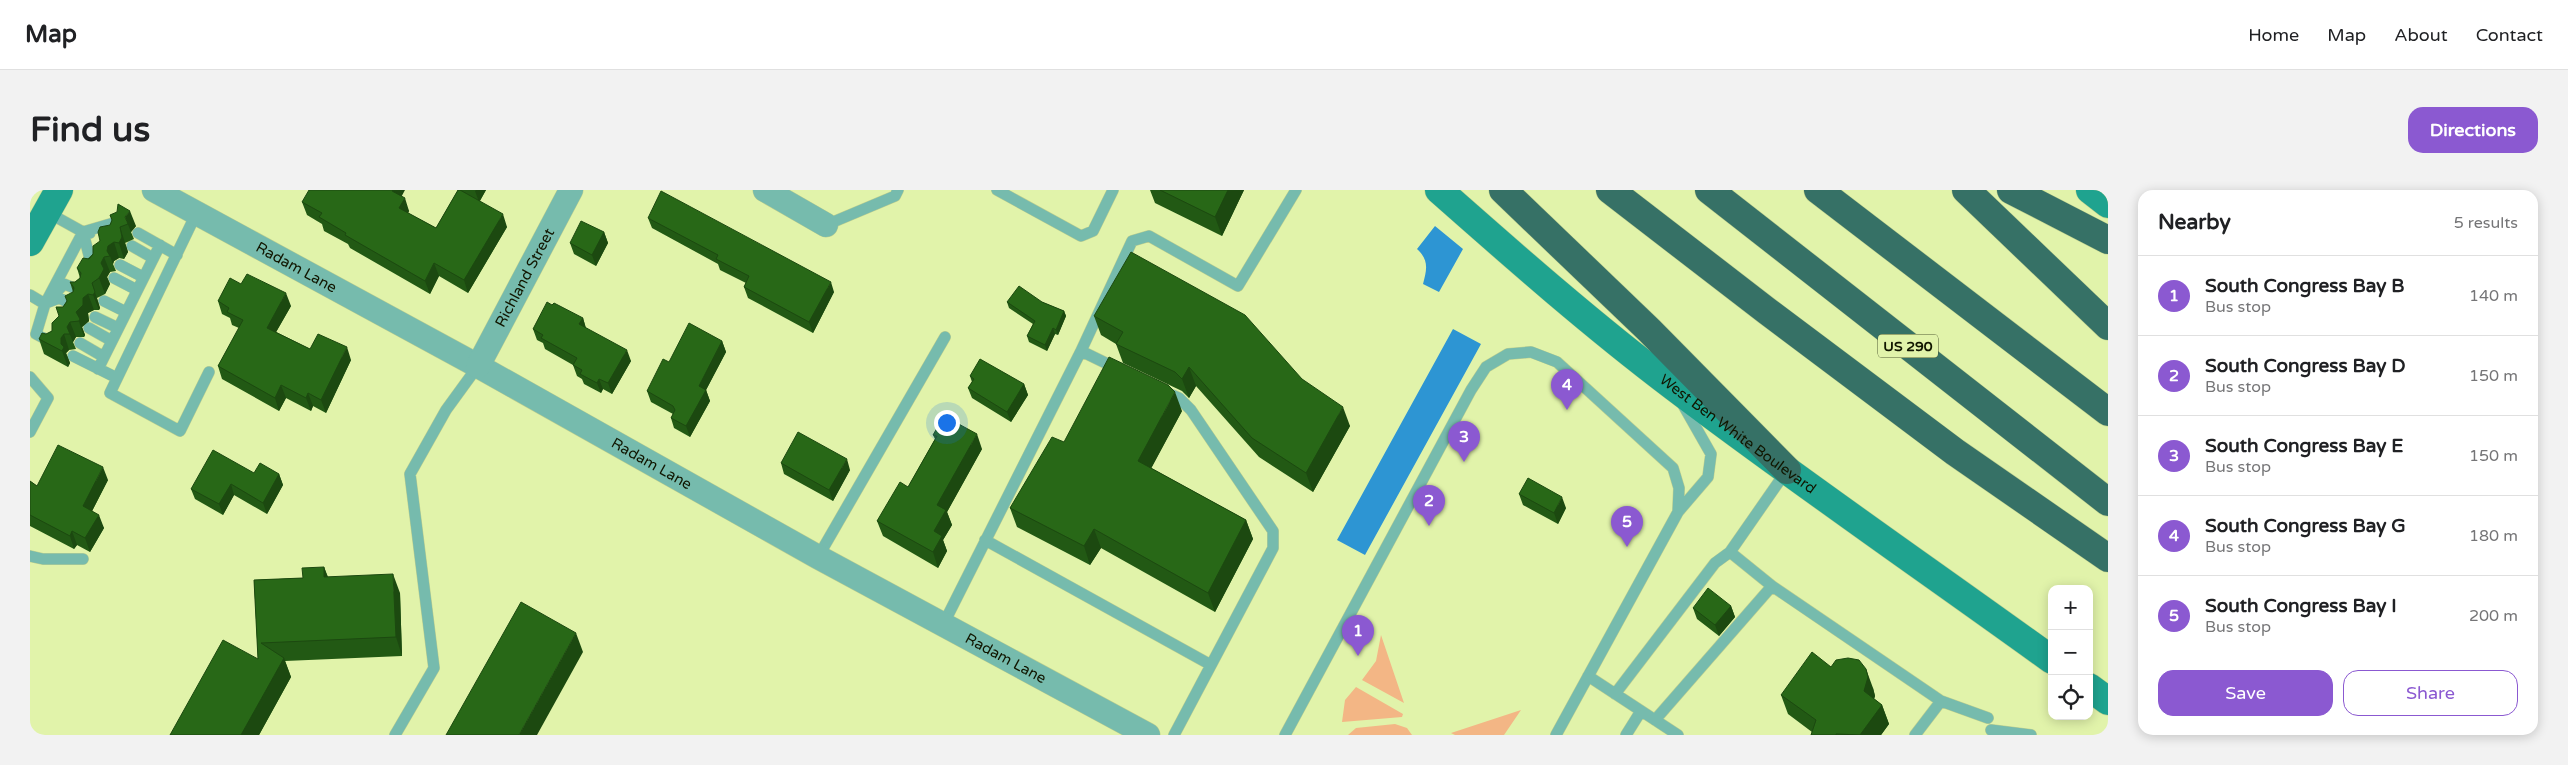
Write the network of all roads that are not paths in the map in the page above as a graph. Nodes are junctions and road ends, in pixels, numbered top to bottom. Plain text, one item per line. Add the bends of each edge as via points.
1 (154, 190) edge
2 (571, 190) edge
3 (765, 190) edge
4 (898, 190) edge
5 (997, 190) edge
6 (1113, 190) edge
7 (1296, 190) edge
8 (1439, 190) edge
9 (1503, 190) edge
10 (1610, 190) edge
11 (1708, 190) edge
12 (1818, 190) edge
13 (1966, 190) edge
14 (2090, 190) edge
15 (2023, 196) edge
16 (53, 201) edge
17 (2108, 204) edge
18 (196, 214) junction
19 (117, 222) edge
20 (826, 225) joint
21 (83, 232) junction
22 (138, 233) dead end
23 (110, 235) edge
24 (2108, 240) edge
25 (30, 242) edge
26 (160, 245) junction
27 (132, 246) dead end
28 (99, 254) edge
29 (177, 255) junction
30 (153, 258) junction
31 (120, 265) dead end
32 (92, 267) edge
33 (143, 277) junction
34 (114, 278) dead end
35 (79, 290) edge
36 (137, 290) junction
37 (30, 295) edge
38 (104, 301) dead end
39 (45, 304) junction
40 (72, 304) edge
41 (59, 312) edge
42 (126, 312) junction
43 (95, 317) dead end
44 (2108, 326) edge
45 (50, 327) edge
46 (89, 328) dead end
47 (118, 328) junction
48 (945, 337) dead end
49 (112, 341) junction
50 (51, 342) edge
51 (80, 344) dead end
52 (1081, 351) junction
53 (73, 356) dead end
54 (104, 357) junction
55 (478, 366) junction
56 (98, 369) junction
57 (209, 372) dead end
58 (30, 377) edge
59 (1135, 377) edge
60 (117, 378) junction
61 (1152, 385) edge
62 (1673, 386) junction
63 (2108, 412) edge
64 (30, 432) edge
65 (1786, 470) junction
66 (2108, 502) edge
67 (1678, 512) junction
68 (985, 540) junction
69 (1730, 552) junction
70 (30, 556) edge
71 (818, 557) junction
72 (83, 558) dead end
73 (2108, 558) edge
74 (1772, 586) junction
75 (943, 625) junction
76 (2048, 657) edge
77 (1211, 664) junction
78 (1588, 676) junction
79 (2093, 690) edge
80 (1615, 694) junction
81 (1941, 701) junction
82 (2108, 701) edge
83 (1641, 711) junction
84 (1988, 718) dead end
85 (1655, 720) junction
86 (1991, 730) dead end
87 (395, 735) edge
88 (1148, 735) edge
89 (1174, 735) edge
90 (1285, 735) edge
91 (1556, 735) edge
92 (1626, 735) edge
93 (1678, 735) edge
94 (1915, 735) edge
95 (2031, 735) edge

1 - 18 street, Radam Lane
2 - 55 street, Richland Street
3 - 20 street
4 - 20 lane via 895,196
5 - 6 lane via 1081,236 1093,231
7 - 52 lane via 1238,286 1149,236 1132,241
8 - 62 main road, West Ben White Boulevard via 1545,285
9 - 65 highway via 1649,330
10 - 73 highway via 1955,452
11 - 66 highway, US 290
12 - 63 highway
13 - 44 highway
14 - 17 main road
15 - 24 highway
16 - 21 lane
16 - 25 main road
18 - 29 lane
18 - 55 street, Radam Lane
19 - 21 lane
21 - 23 lane
21 - 28 lane
21 - 32 lane
21 - 39 lane
22 - 26 lane
26 - 29 lane
26 - 30 lane
27 - 30 lane
29 - 60 lane
30 - 33 lane
31 - 33 lane
33 - 36 lane
34 - 36 lane
35 - 39 lane via 64,284
36 - 42 lane
37 - 39 lane
38 - 42 lane
39 - 40 lane via 59,298
39 - 41 lane
39 - 45 lane via 43,323
39 - 50 lane via 36,334
42 - 47 lane
43 - 47 lane
46 - 49 lane
47 - 49 lane
48 - 71 lane
49 - 54 lane
51 - 54 lane
52 - 59 lane
52 - 68 lane
53 - 56 lane
54 - 56 lane
55 - 71 street, Radam Lane
55 - 87 lane via 446,410 410,474 434,668
56 - 60 lane
57 - 60 lane via 180,431 110,393
58 - 64 lane via 48,398
61 - 77 lane via 1179,398 1191,410 1273,532 1273,548
62 - 65 main road, West Ben White Boulevard
62 - 67 lane via 1711,454 1708,476
65 - 69 lane
65 - 76 main road, West Ben White Boulevard
67 - 78 lane
67 - 90 lane via 1680,488 1673,468 1557,362 1530,352 1508,354 1486,367 1471,390
68 - 75 lane
68 - 77 lane
69 - 74 lane
69 - 80 lane via 1715,563
70 - 72 lane via 43,559
71 - 75 street, Radam Lane
74 - 81 lane
74 - 85 lane
75 - 88 street, Radam Lane
77 - 89 lane
78 - 80 lane
78 - 91 lane
79 - 82 main road
80 - 83 lane
81 - 84 lane
81 - 94 lane
83 - 85 lane
83 - 92 lane
85 - 93 lane
86 - 95 lane

